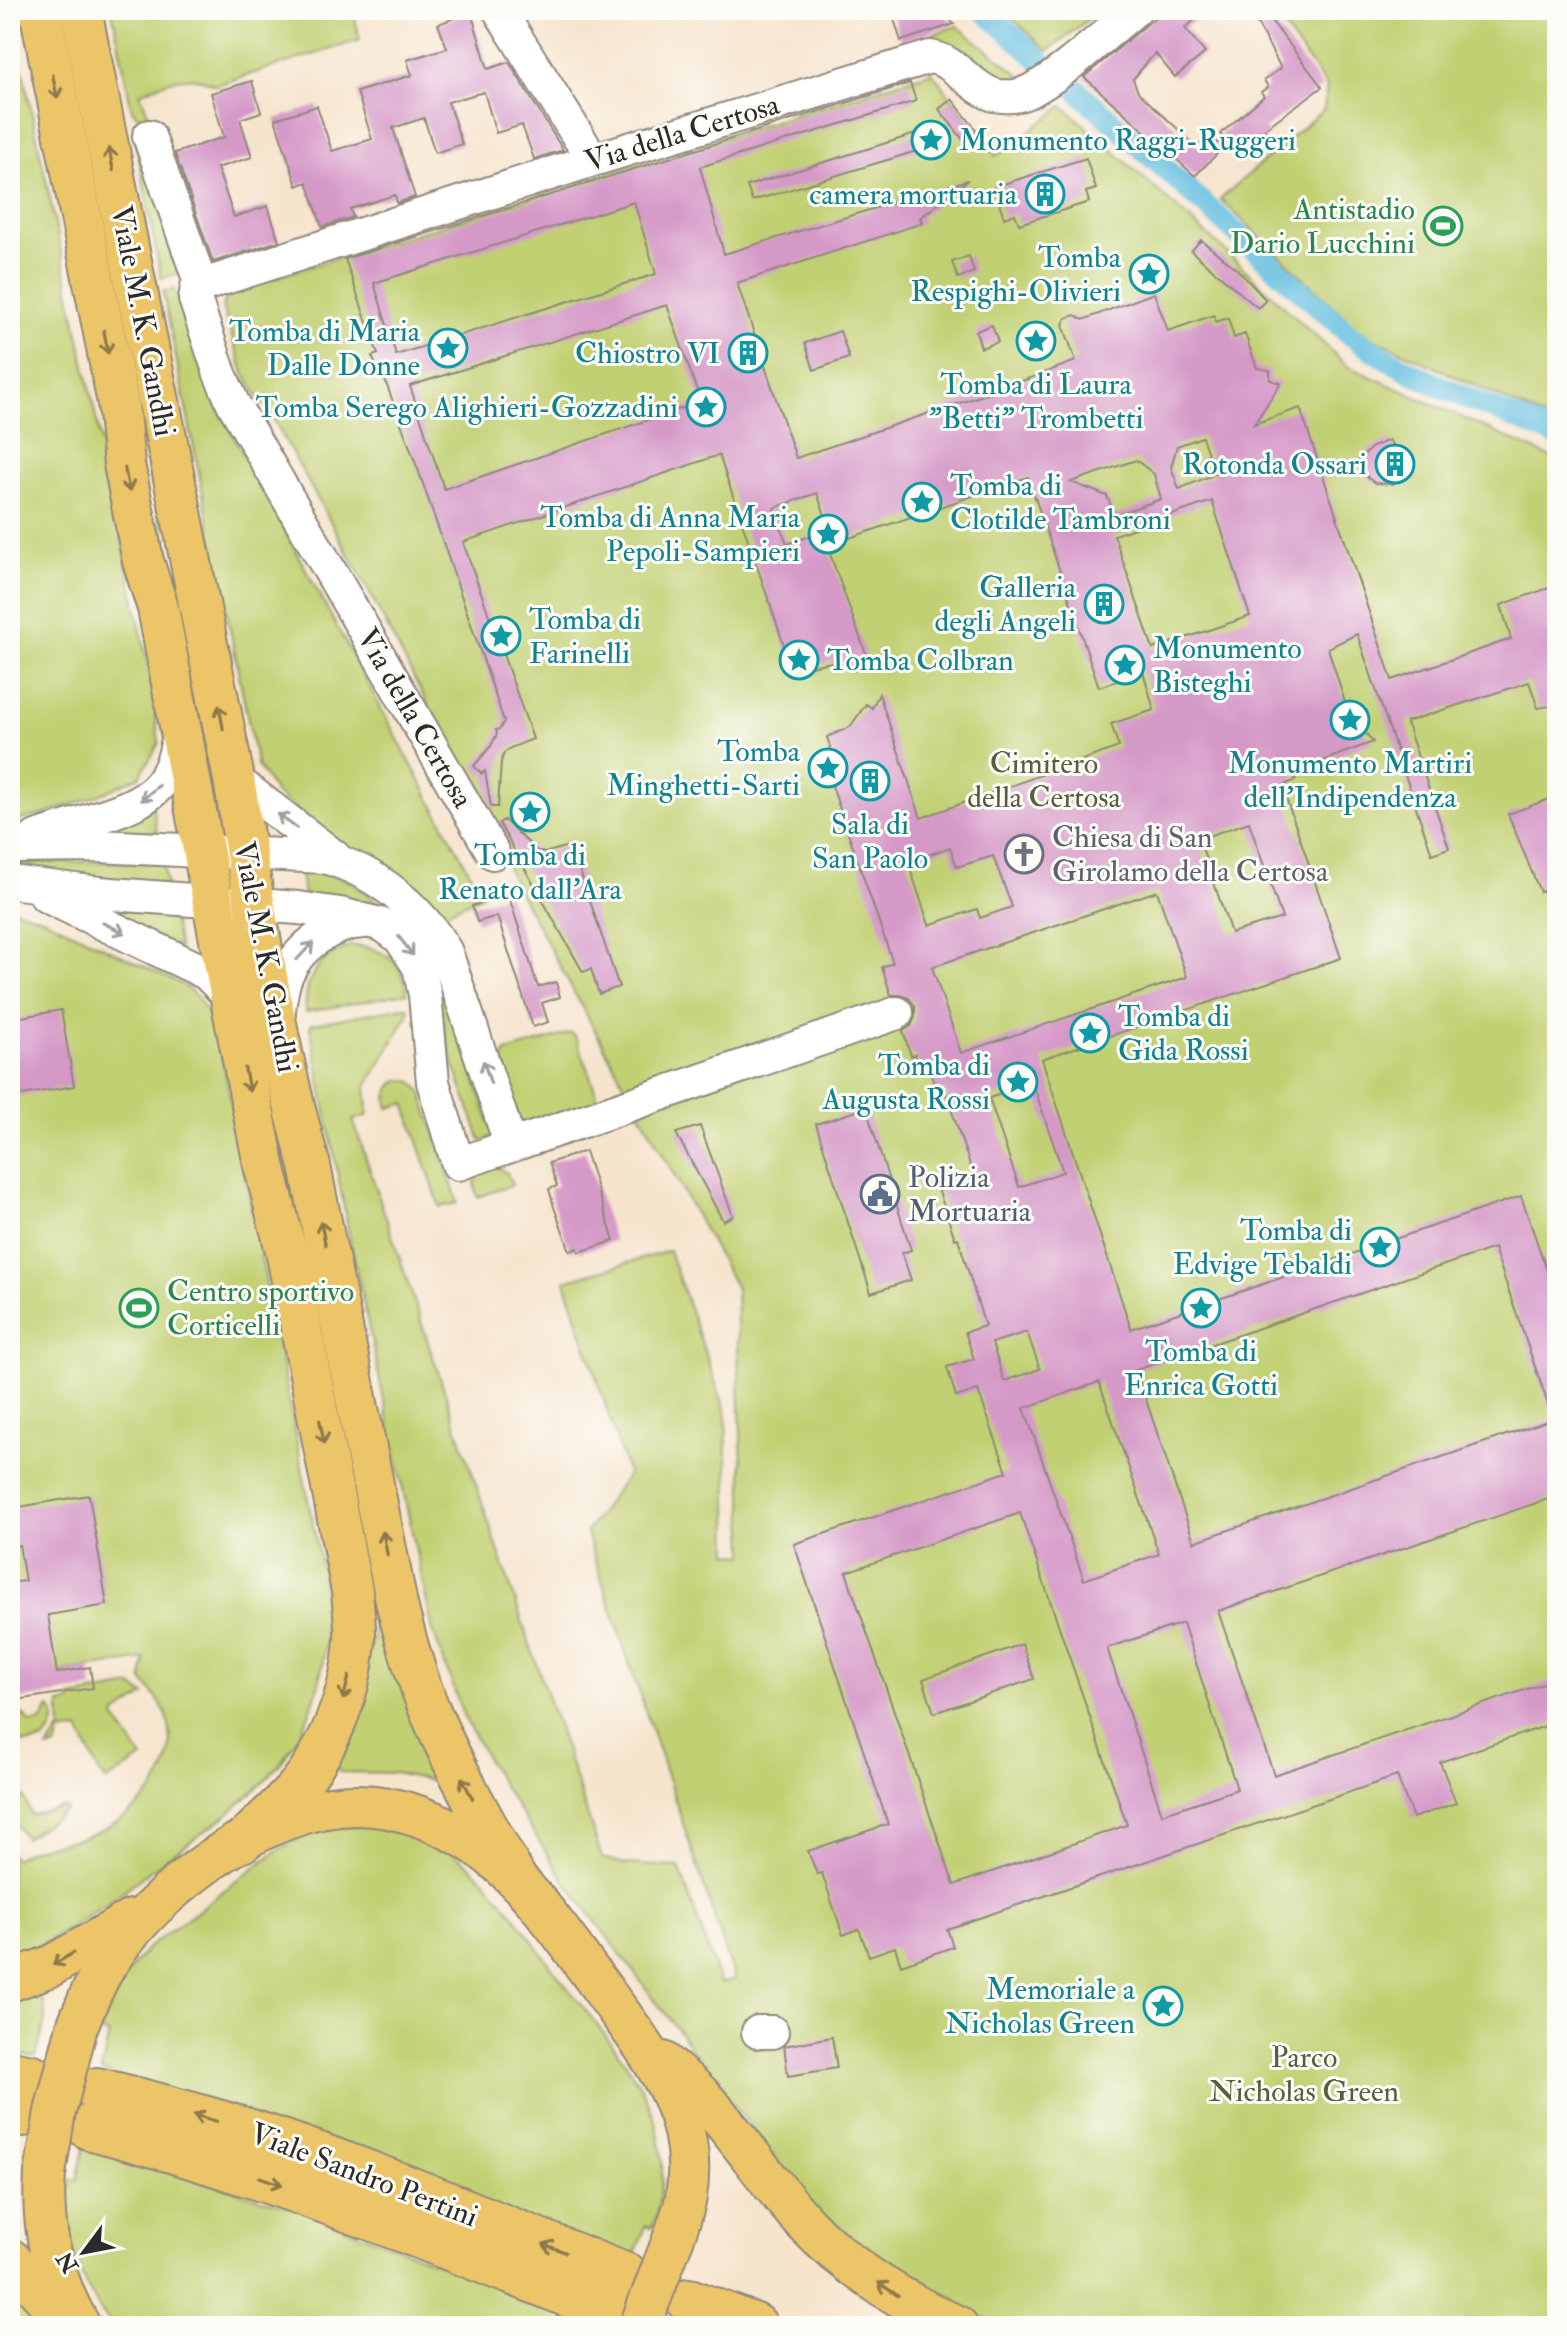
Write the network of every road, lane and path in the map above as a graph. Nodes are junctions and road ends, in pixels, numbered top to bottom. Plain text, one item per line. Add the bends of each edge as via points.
1 (40, 10) edge
2 (81, 10) edge
3 (499, 10) edge
4 (1135, 10) edge
5 (149, 136) dead end
6 (593, 160) junction
7 (201, 285) junction
8 (180, 725) junction
9 (234, 779) junction
10 (10, 846) edge
11 (225, 853) junction
12 (493, 853) dead end
13 (340, 861) junction
14 (14, 883) edge
15 (232, 902) junction
16 (373, 921) junction
17 (232, 1004) junction
18 (897, 1013) dead end
19 (277, 1021) junction
20 (511, 1146) junction
21 (242, 1842) junction
22 (518, 1882) junction
23 (155, 1906) junction
24 (10, 1981) edge
25 (642, 2044) junction
26 (93, 2109) dead end
27 (10, 2259) edge
28 (689, 2301) dead end
29 (626, 2305) edge
30 (70, 2326) edge
31 (80, 2326) edge
32 (755, 2326) edge
33 (957, 2326) edge

1 -> 8 main road, Viale M. K. Gandhi via 118,403 124,464
9 -> 2 main road, Viale M. K. Gandhi
3 - 6 street
4 - 6 street, Via della Certosa via 1019,95 995,95 930,57
5 - 7 street, Via della Certosa
6 - 7 street, Via della Certosa
7 - 12 street, Via della Certosa via 195,299 230,395
8 -> 10 street via 172,767 150,796
8 - 11 main road, Viale M. K. Gandhi
9 - 11 main road, Viale M. K. Gandhi
13 -> 9 street
10 - 11 street
11 - 13 street
11 - 15 main road, Viale M. K. Gandhi
20 -> 13 street via 446,952 433,930 387,887
14 - 15 street
14 -> 17 street via 190,964 216,982
15 - 16 street
15 - 17 main road, Viale M. K. Gandhi
15 - 19 main road, Viale M. K. Gandhi
19 -> 16 street via 287,975 306,950 339,926
16 -> 20 street via 400,938 419,967 433,1082 458,1164
17 -> 21 main road, Viale M. K. Gandhi via 342,1535 355,1640 348,1684 324,1745 293,1792
18 - 20 street
22 -> 19 main road, Viale M. K. Gandhi via 444,1743 406,1641
21 - 22 main road via 308,1812 374,1806 422,1818 459,1835
21 - 23 main road
22 - 25 main road
23 -> 24 main road via 51,1966
23 - 31 main road, bridge via 106,1965 77,2027 55,2112 45,2174 49,2250
25 - 29 main road, bridge via 666,2080 686,2137 688,2172 674,2237
33 -> 25 main road via 904,2300 828,2244 764,2177 704,2098
26 - 29 highway, Viale Sandro Pertini via 203,2158
27 - 30 main road
28 - 32 highway

